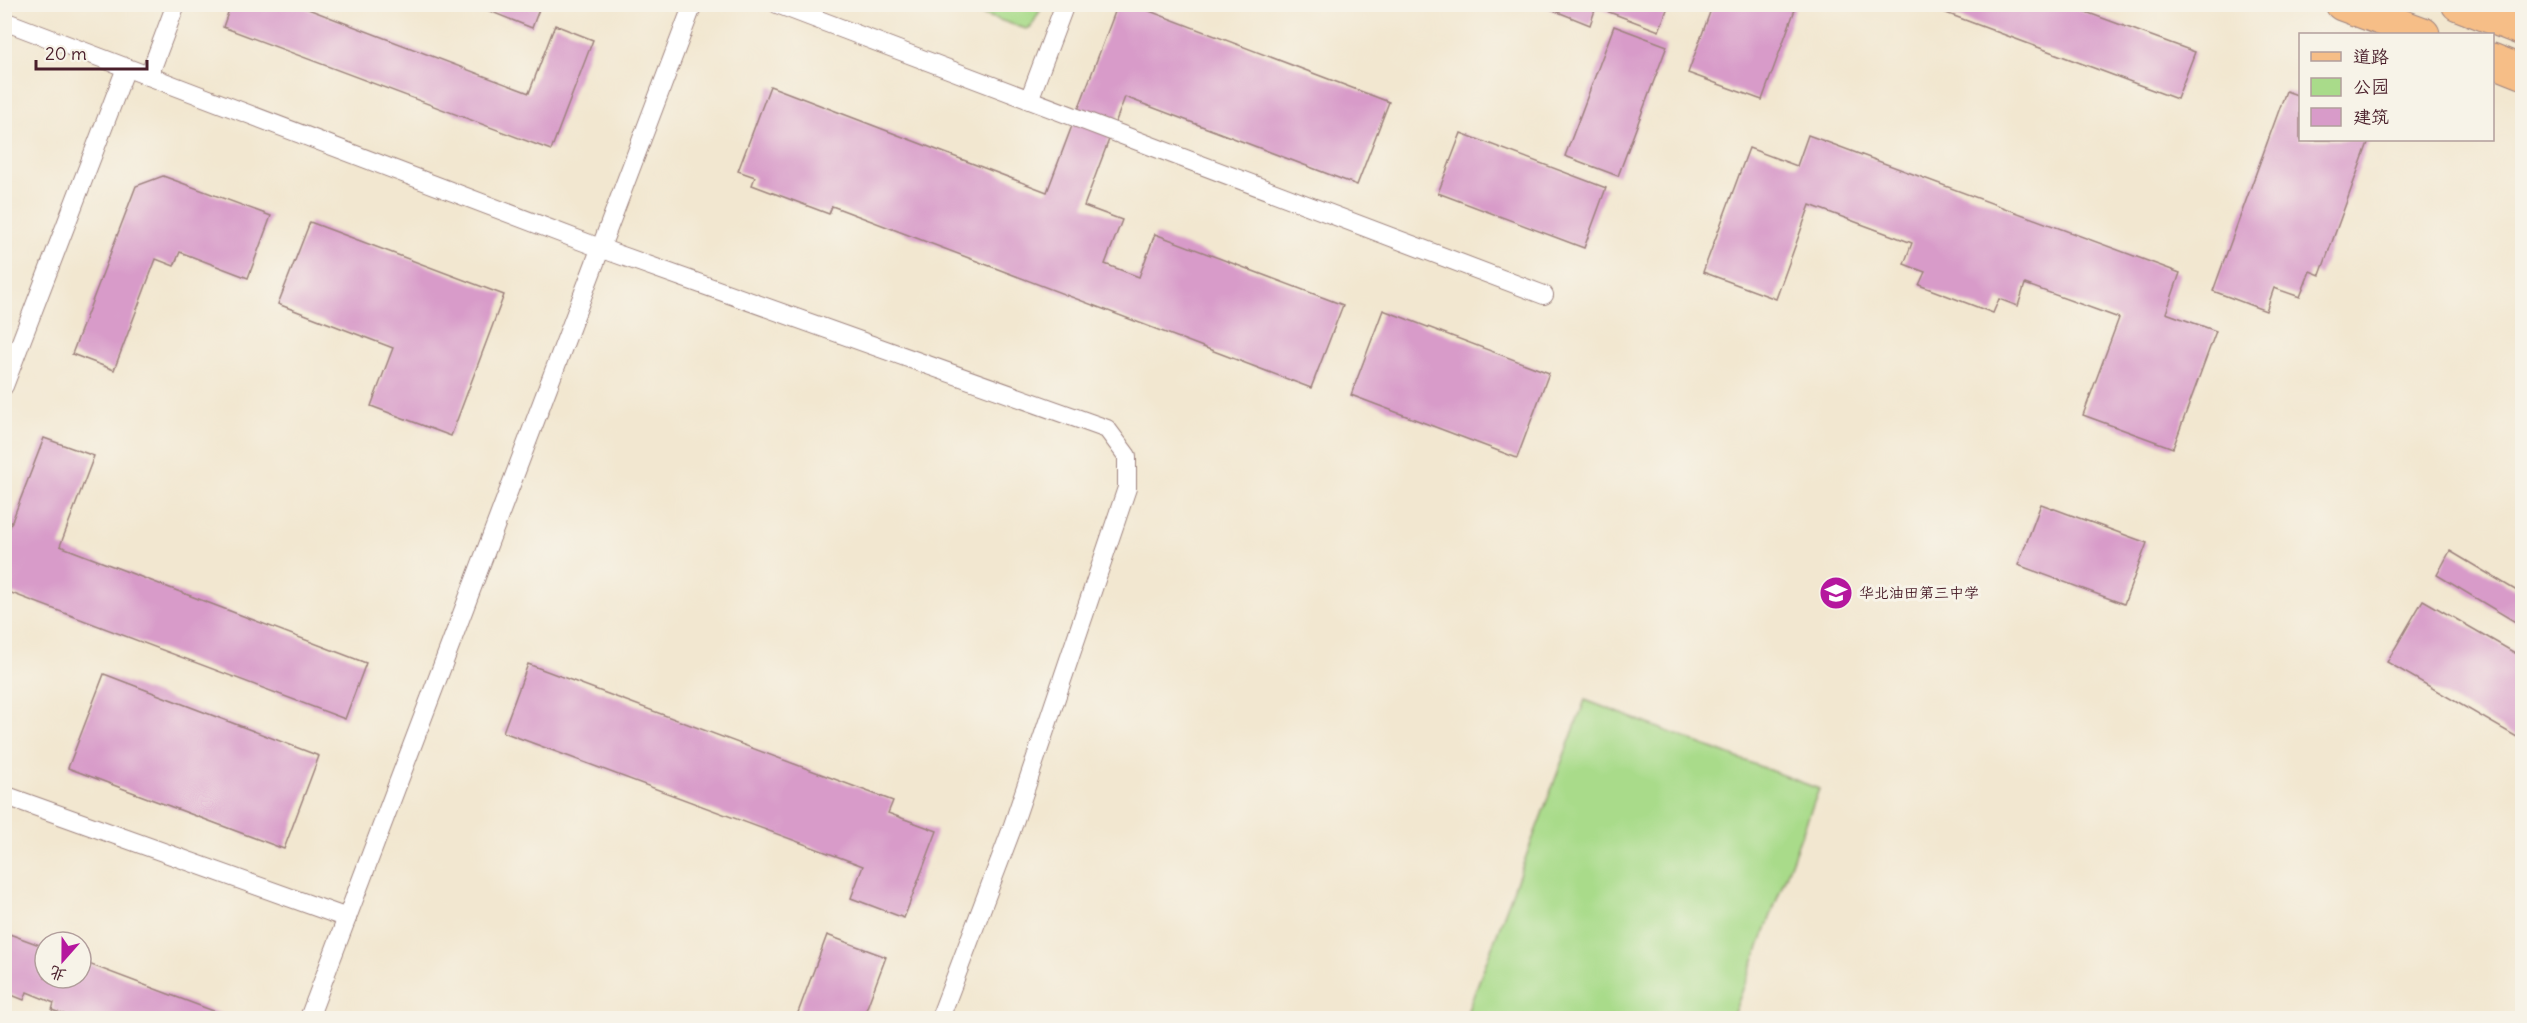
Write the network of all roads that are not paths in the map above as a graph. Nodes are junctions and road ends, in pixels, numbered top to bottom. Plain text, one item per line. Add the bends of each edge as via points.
1 (177, 4) edge
2 (693, 4) edge
3 (777, 4) edge
4 (1065, 4) edge
5 (2342, 4) edge
6 (2458, 4) edge
7 (4, 21) edge
8 (2523, 29) edge
9 (2420, 33) edge
10 (2494, 60) edge
11 (126, 68) junction
12 (2523, 72) edge
13 (149, 76) junction
14 (1029, 100) junction
15 (600, 248) junction
16 (1544, 295) dead end
17 (4, 386) edge
18 (4, 795) edge
19 (346, 918) junction
20 (309, 1018) edge
21 (940, 1018) edge

1 - 13 lane
2 - 15 lane
3 - 14 lane
4 - 14 lane
5 - 9 main road
6 - 8 main road
7 - 11 lane
10 - 12 main road
11 - 13 lane
11 - 17 lane
13 - 15 lane
14 - 16 lane
15 - 19 lane
15 - 21 lane via 1107,429 1127,456 1127,488 1011,831
18 - 19 lane
19 - 20 lane

